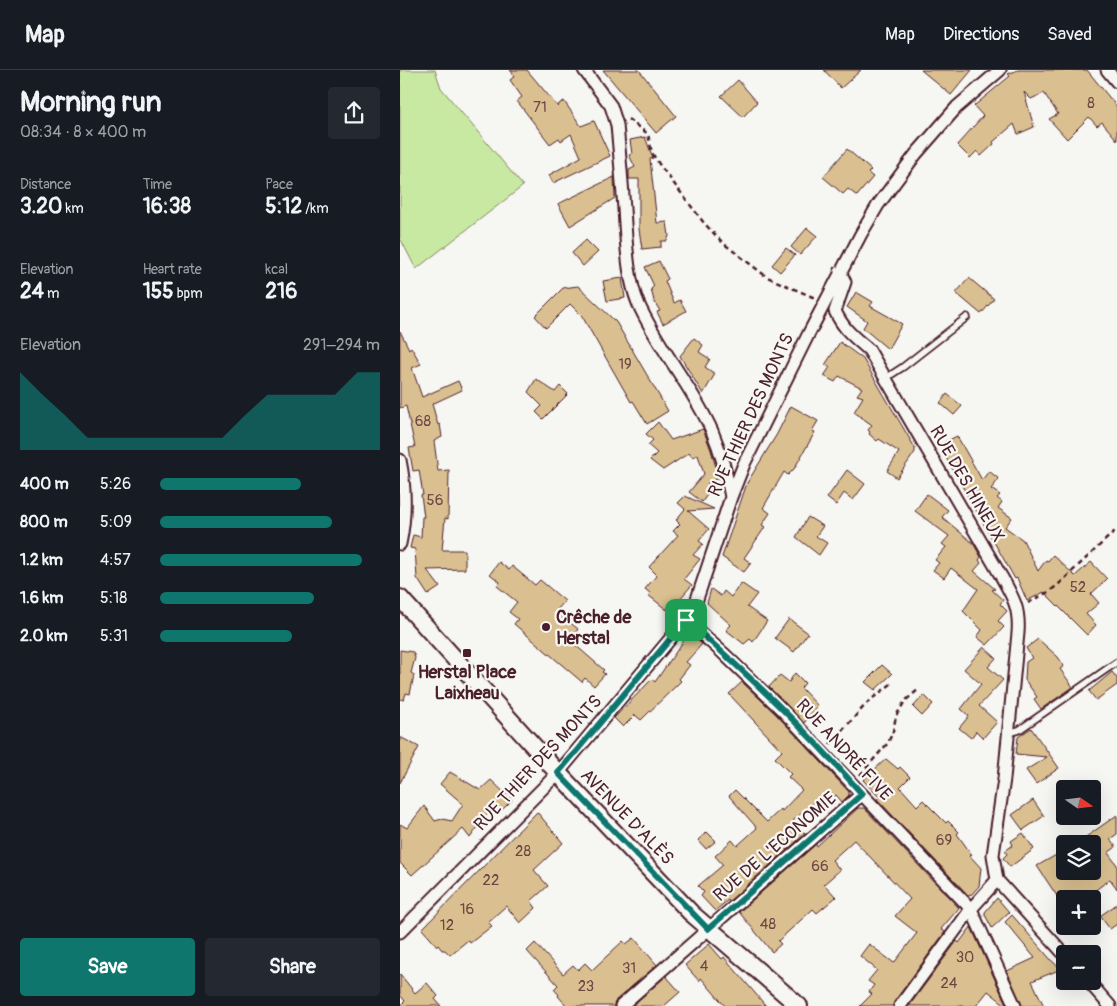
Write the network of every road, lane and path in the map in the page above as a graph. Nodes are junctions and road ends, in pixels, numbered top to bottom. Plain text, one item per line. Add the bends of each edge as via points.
1 (584, 70) edge
2 (1000, 70) edge
3 (1108, 70) edge
4 (1117, 82) edge
5 (611, 106) junction
6 (840, 272) junction
7 (825, 302) junction
8 (967, 317) dead end
9 (886, 378) junction
10 (400, 460) edge
11 (731, 497) junction
12 (1117, 529) edge
13 (400, 544) edge
14 (400, 598) edge
15 (1028, 602) dead end
16 (686, 620) junction
17 (1117, 662) edge
18 (891, 684) dead end
19 (918, 689) dead end
20 (1008, 734) junction
21 (822, 751) junction
22 (558, 773) junction
23 (852, 783) junction
24 (862, 794) junction
25 (997, 880) junction
26 (971, 909) junction
27 (708, 929) junction
28 (400, 932) edge
29 (1056, 945) edge
30 (1096, 990) edge
31 (621, 1006) edge
32 (799, 1006) edge
33 (900, 1006) edge
34 (1015, 1006) edge
35 (1110, 1006) edge

1 - 5 street
2 - 6 street, RUE THIER DES MONTS via 957,107 916,154 878,205
3 - 4 street
5 - 7 path via 648,134 652,153 659,164 723,243 767,277
5 - 11 street via 617,126 632,285 652,330 712,431
6 - 7 street, RUE THIER DES MONTS
6 - 9 street, RUE DES HINEUX via 845,282 835,311 843,327 869,350
7 - 11 street, RUE THIER DES MONTS via 744,464
8 - 9 lane
9 - 20 street, RUE DES HINEUX via 1015,602 1019,618
10 - 13 street via 405,521
11 - 16 street, RUE THIER DES MONTS via 704,582
12 - 15 path via 1050,592
14 - 22 street, AVENUE D'ALÈS
16 - 21 street, RUE ANDRÉ FIVE
16 - 22 street, RUE THIER DES MONTS
17 - 20 lane via 1019,730
18 - 21 path via 868,701
19 - 23 path via 896,716 888,743
20 - 25 street, RUE DES HINEUX via 993,855
21 - 23 street, RUE ANDRÉ FIVE
22 - 27 street, AVENUE D'ALÈS
22 - 28 street, RUE THIER DES MONTS
23 - 24 street, RUE ANDRÉ FIVE
24 - 26 street, RUE ANDRÉ FIVE
24 - 27 street, RUE DE L'ECONOMIE
25 - 26 street
25 - 29 street
26 - 33 street
26 - 34 street, RUE ANDRÉ FIVE
27 - 31 street, RUE DE L'ECONOMIE
27 - 32 street, AVENUE D'ALÈS
30 - 35 street

